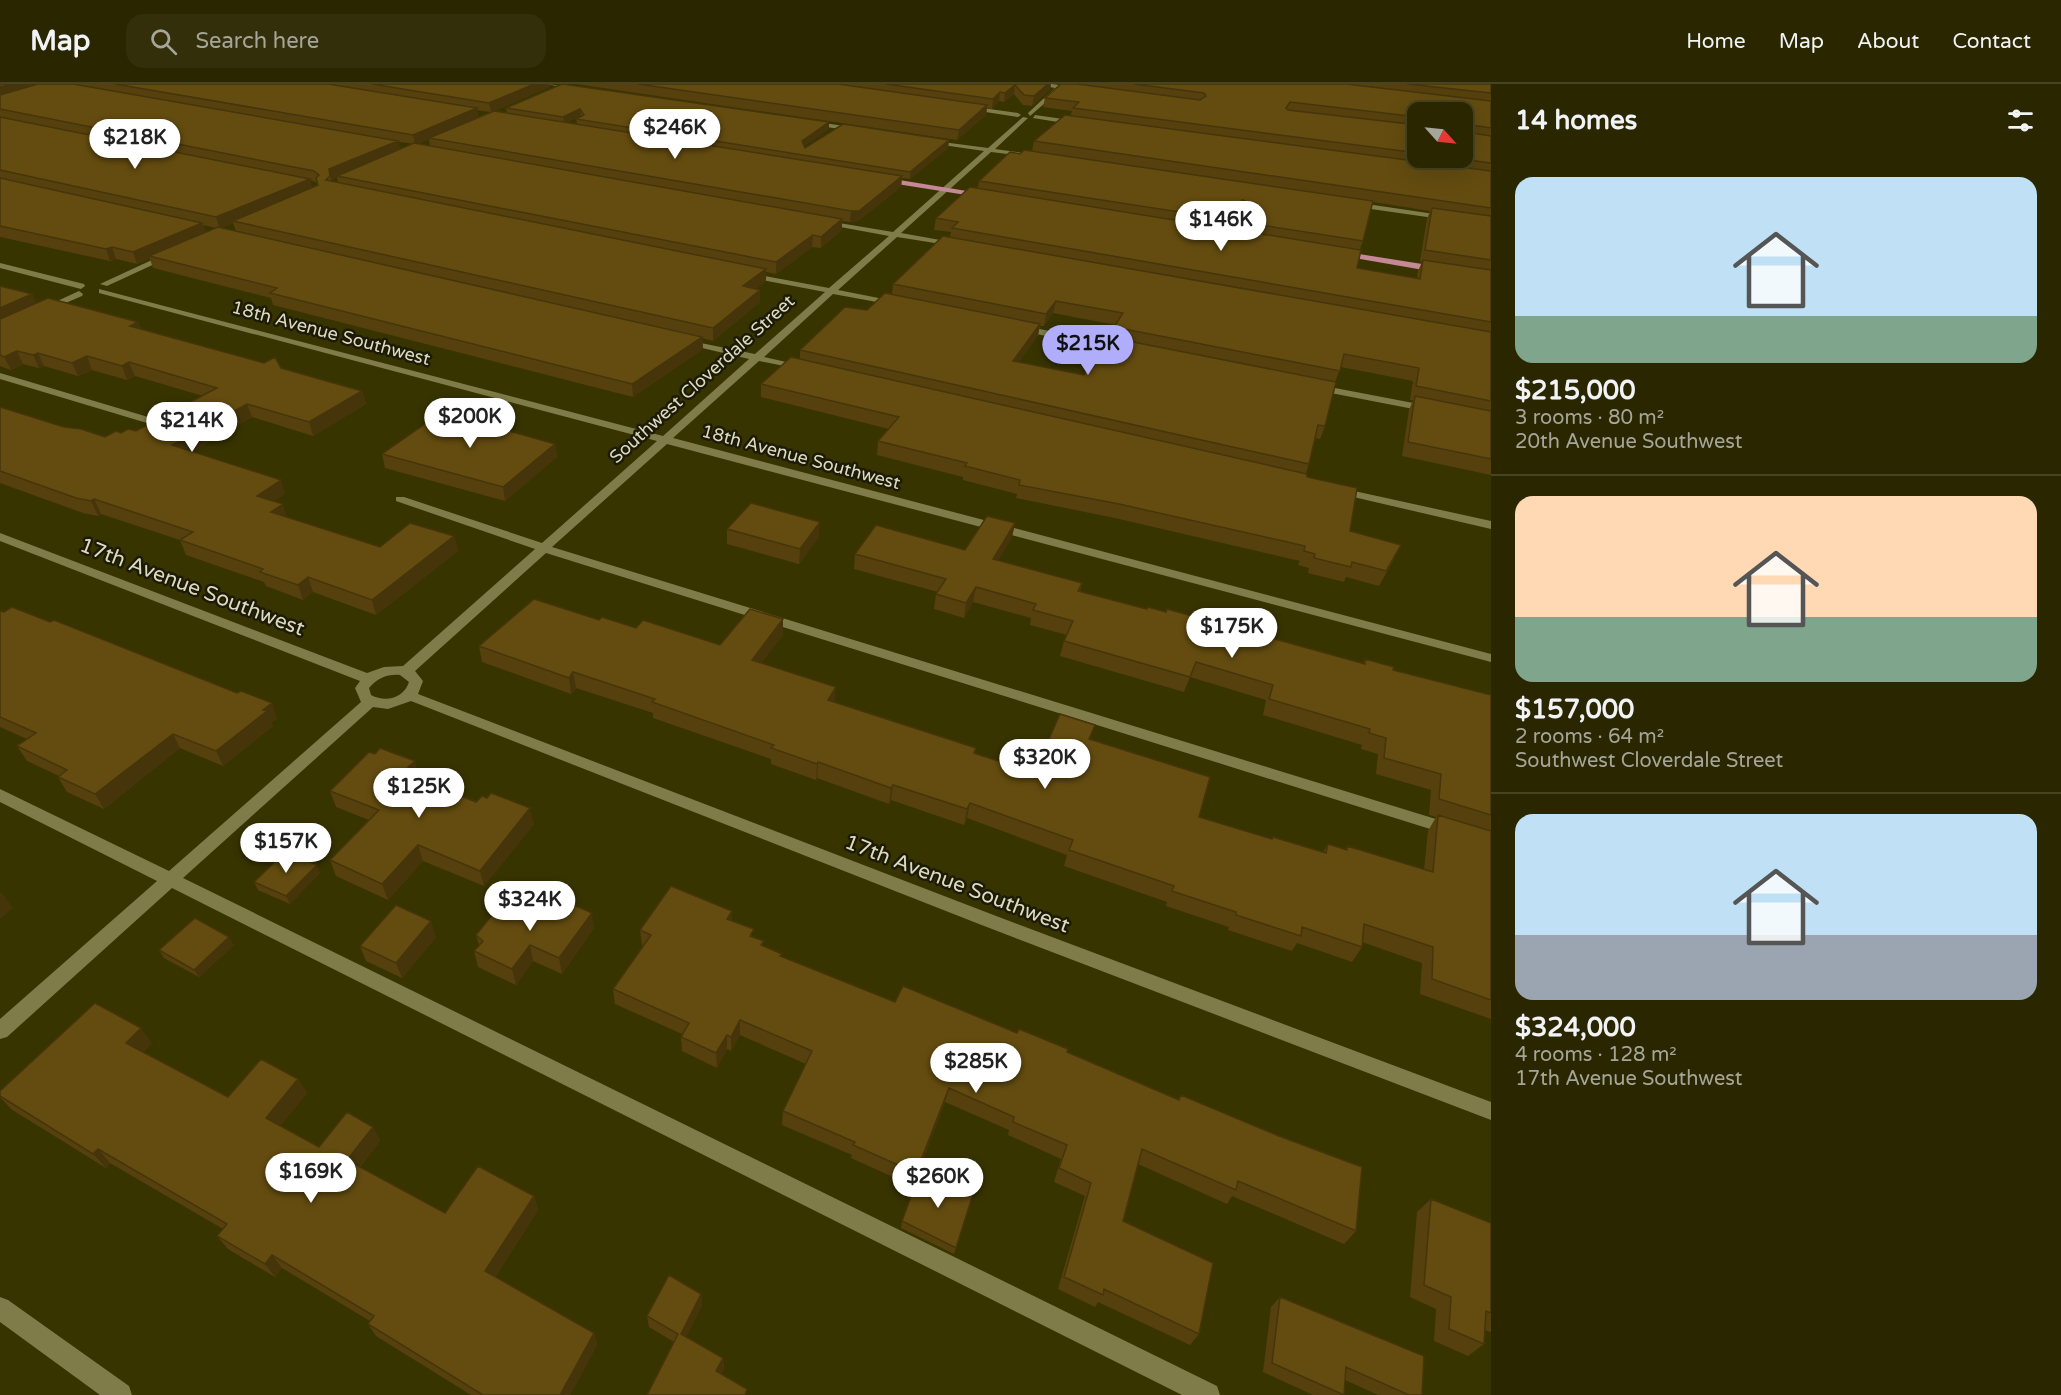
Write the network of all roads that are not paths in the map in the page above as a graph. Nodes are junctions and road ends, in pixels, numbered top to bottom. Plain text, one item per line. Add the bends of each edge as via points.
1 (549, 84) edge
2 (1037, 84) edge
3 (565, 85) edge
4 (1061, 85) edge
5 (588, 90) edge
6 (1083, 90) edge
7 (544, 94) edge
8 (959, 107) edge
9 (1030, 116) junction
10 (805, 122) edge
11 (1082, 123) edge
12 (840, 128) junction
13 (863, 131) edge
14 (831, 133) edge
15 (923, 140) edge
16 (989, 150) junction
17 (1035, 157) edge
18 (875, 178) edge
19 (945, 189) junction
20 (990, 196) edge
21 (1339, 202) edge
22 (1242, 214) edge
23 (1456, 219) edge
24 (815, 220) edge
25 (894, 234) junction
26 (1218, 234) edge
27 (1230, 235) junction
28 (1241, 237) edge
29 (964, 247) edge
30 (177, 252) edge
31 (1335, 252) edge
32 (0, 265) edge
33 (1447, 271) edge
34 (738, 272) edge
35 (103, 288) junction
36 (80, 290) junction
37 (830, 291) junction
38 (901, 305) edge
39 (30, 316) edge
40 (1005, 326) edge
41 (674, 338) edge
42 (1132, 351) edge
43 (755, 357) junction
44 (817, 371) edge
45 (0, 376) edge
46 (1306, 385) edge
47 (1445, 412) edge
48 (161, 424) edge
49 (663, 440) junction
50 (1328, 488) edge
51 (400, 499) dead end
52 (1491, 525) edge
53 (0, 537) edge
54 (543, 548) junction
55 (1491, 658) edge
56 (406, 671) junction
57 (369, 679) junction
58 (408, 695) junction
59 (370, 702) junction
60 (0, 795) edge
61 (1491, 842) edge
62 (170, 881) junction
63 (0, 1031) edge
64 (1491, 1112) edge
65 (0, 1308) edge
66 (120, 1395) edge
67 (1208, 1395) edge

1 - 3 street
2 - 4 street
3 - 5 street
3 - 7 street
4 - 6 street
4 - 9 street, Southwest Cloverdale Street
8 - 9 street
9 - 11 street
9 - 16 street, Southwest Cloverdale Street
10 - 12 street
12 - 13 street
12 - 14 street
15 - 16 street
16 - 17 street
16 - 19 street, Southwest Cloverdale Street
18 - 19 main road
19 - 20 main road
19 - 25 street, Southwest Cloverdale Street
21 - 23 street
22 - 27 street
24 - 25 street
25 - 29 street
25 - 37 street, Southwest Cloverdale Street
26 - 27 main road
27 - 28 main road
30 - 35 street
31 - 33 main road
32 - 36 street
34 - 37 street
35 - 36 street
35 - 49 street, 18th Avenue Southwest
36 - 39 street
37 - 38 street
37 - 43 street, Southwest Cloverdale Street
40 - 42 street
41 - 43 street
43 - 44 street
43 - 49 street, Southwest Cloverdale Street
45 - 48 street
46 - 47 street
49 - 54 street, Southwest Cloverdale Street
49 - 55 street, 18th Avenue Southwest
50 - 52 street
51 - 54 street
53 - 57 street, 17th Avenue Southwest
54 - 56 street, Southwest Cloverdale Street
54 - 61 street
56 - 57 street via 386,671
56 - 58 street via 416,681
57 - 59 street via 362,693
58 - 59 street via 388,704
58 - 64 street, 17th Avenue Southwest
59 - 62 street
60 - 62 street
62 - 63 street
62 - 67 street
65 - 66 street

